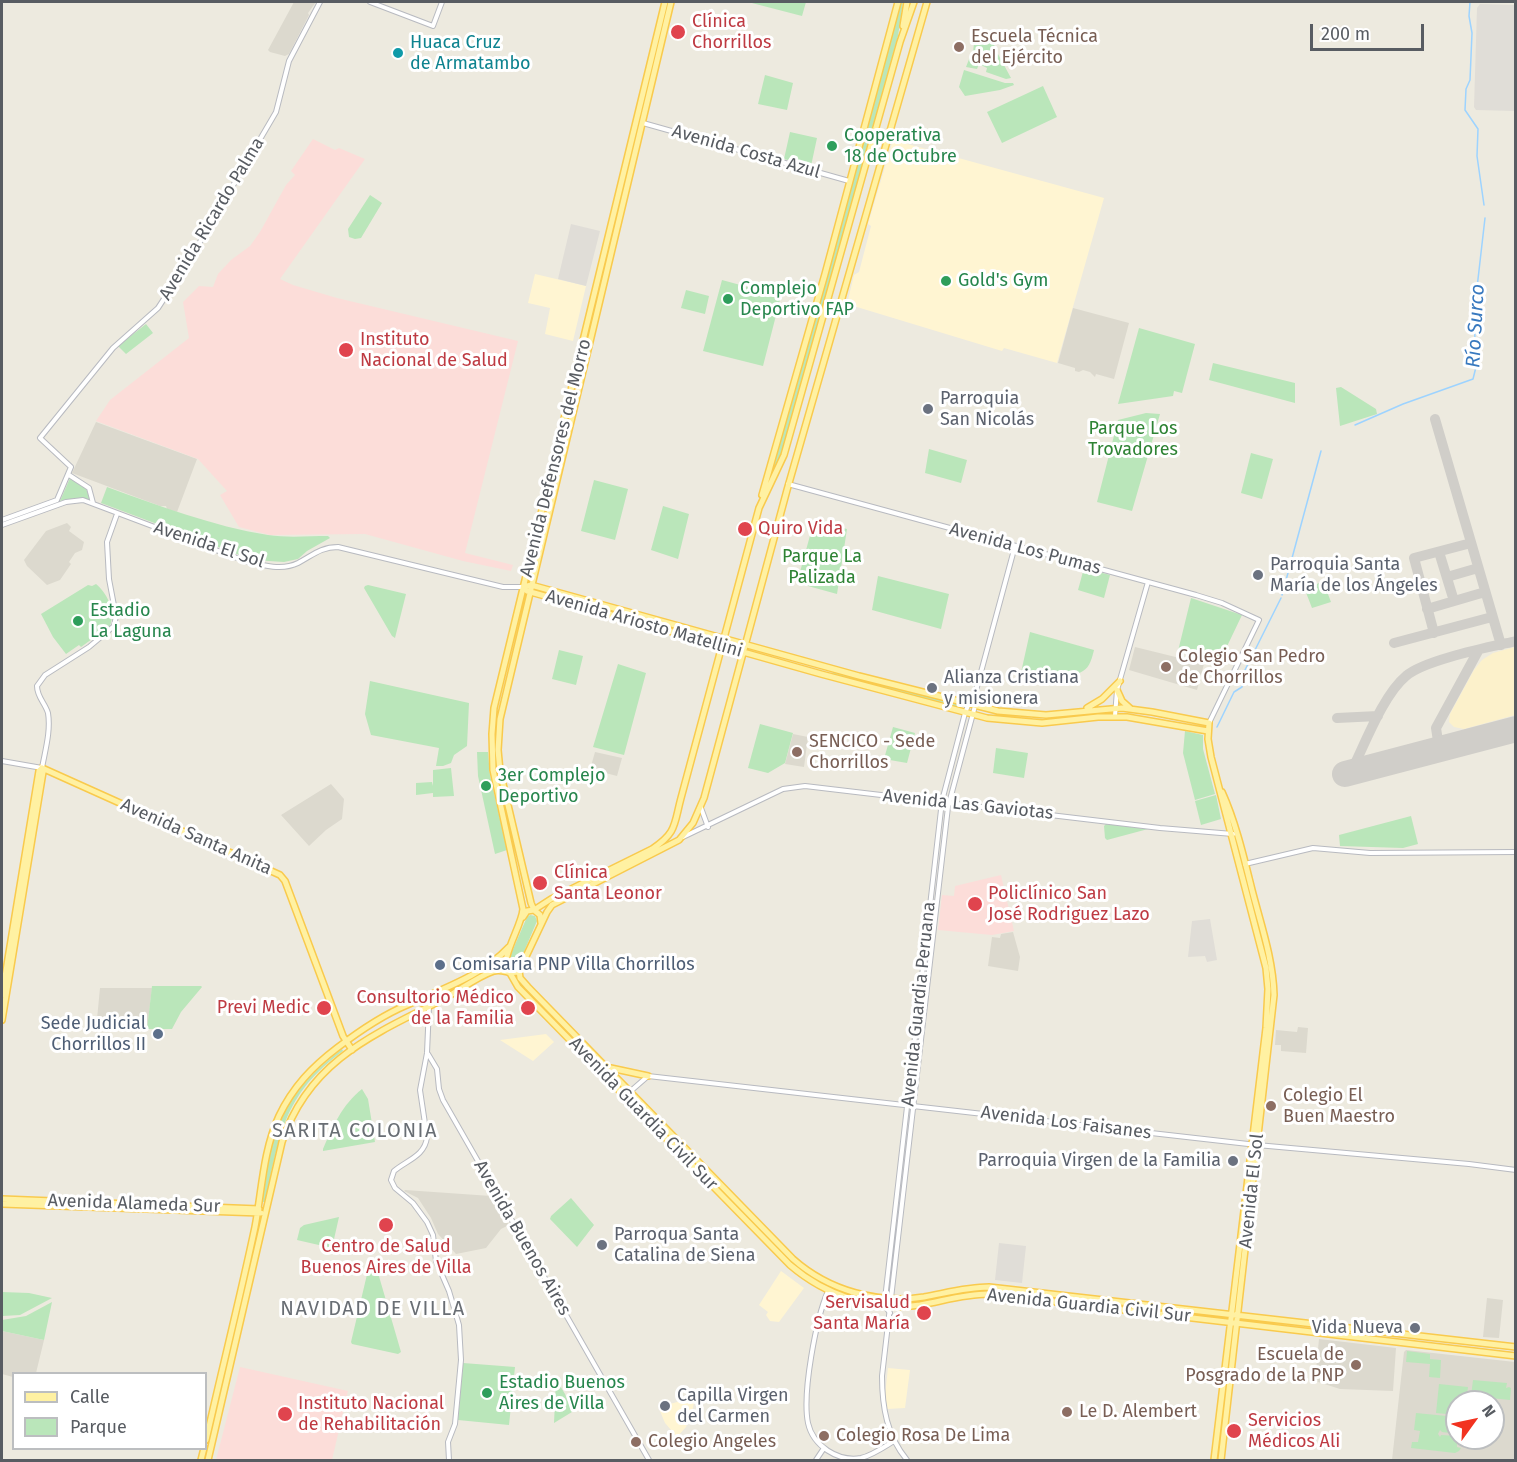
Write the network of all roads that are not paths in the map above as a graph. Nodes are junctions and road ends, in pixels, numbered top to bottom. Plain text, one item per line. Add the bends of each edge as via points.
1 (320, 2) edge
2 (370, 2) edge
3 (442, 2) edge
4 (665, 2) edge
5 (671, 2) edge
6 (898, 2) edge
7 (907, 2) edge
8 (914, 2) edge
9 (927, 2) edge
10 (900, 42) junction
11 (643, 123) junction
12 (849, 181) junction
13 (602, 283) junction
14 (69, 475) junction
15 (788, 484) junction
16 (93, 503) junction
17 (759, 508) junction
18 (117, 514) junction
19 (2, 520) edge
20 (2, 525) edge
21 (1016, 546) junction
22 (1148, 582) junction
23 (524, 587) junction
24 (530, 589) junction
25 (1259, 620) joint
26 (724, 638) junction
27 (745, 644) junction
28 (722, 646) junction
29 (743, 652) junction
30 (1120, 681) junction
31 (1117, 690) junction
32 (974, 698) junction
33 (967, 705) junction
34 (975, 706) junction
35 (1115, 708) junction
36 (1133, 709) junction
37 (1080, 711) junction
38 (964, 712) junction
39 (973, 714) junction
40 (1115, 716) junction
41 (1209, 723) junction
42 (1208, 731) junction
43 (2, 761) edge
44 (42, 768) junction
45 (942, 801) junction
46 (949, 802) junction
47 (701, 807) junction
48 (708, 827) junction
49 (1234, 834) junction
50 (683, 837) junction
51 (1515, 852) edge
52 (1243, 865) junction
53 (529, 894) junction
54 (545, 902) junction
55 (534, 910) junction
56 (930, 913) junction
57 (935, 914) junction
58 (523, 916) junction
59 (541, 925) junction
60 (512, 943) junction
61 (519, 970) junction
62 (509, 972) junction
63 (2, 995) edge
64 (429, 1005) junction
65 (385, 1017) junction
66 (2, 1020) edge
67 (389, 1027) junction
68 (346, 1041) junction
69 (352, 1050) junction
70 (427, 1053) junction
71 (605, 1066) junction
72 (648, 1076) junction
73 (627, 1094) junction
74 (911, 1105) junction
75 (1254, 1144) junction
76 (701, 1165) junction
77 (696, 1170) junction
78 (1515, 1170) edge
79 (2, 1199) edge
80 (2, 1204) edge
81 (258, 1211) junction
82 (266, 1212) junction
83 (828, 1291) junction
84 (888, 1302) junction
85 (1234, 1318) junction
86 (1473, 1343) junction
87 (1515, 1347) edge
88 (1473, 1351) junction
89 (1515, 1356) edge
90 (207, 1436) edge
91 (894, 1441) junction
92 (824, 1448) junction
93 (208, 1461) edge
94 (449, 1461) edge
95 (649, 1461) edge
96 (816, 1461) edge
97 (907, 1461) edge
98 (1214, 1461) edge
99 (1221, 1461) edge

1 - 14 street, Avenida Ricardo Palma via 289,61 276,112 190,259 158,308 114,348 40,438 71,467
2 - 3 street via 433,27
4 - 13 main road, Avenida Defensores del Morro
5 - 11 main road, Avenida Defensores del Morro
6 - 12 main road
7 - 10 main road
8 - 10 main road
9 - 15 main road
10 - 17 main road via 784,455
11 - 12 street, Avenida Costa Azul
11 - 13 main road, Avenida Defensores del Morro
12 - 17 main road
13 - 23 main road, Avenida Defensores del Morro
13 - 24 main road, Avenida Defensores del Morro
14 - 16 street via 89,488
14 - 19 street via 57,500
15 - 21 street, Avenida Los Pumas
15 - 27 main road
16 - 18 street, Avenida El Sol
16 - 20 street, Avenida El Sol via 76,500
17 - 26 main road
18 - 23 street, Avenida El Sol via 267,566 292,565 322,549 338,547 503,586
18 - 44 street via 107,542 116,621 107,633 45,675 37,686 48,712
21 - 22 street, Avenida Los Pumas
21 - 32 street, Avenida Guardia Peruana
22 - 25 street, Avenida Los Pumas via 1222,603
22 - 30 street
23 - 24 main road, Avenida Ariosto Matellini
23 - 58 main road, Avenida Defensores del Morro via 494,708 492,750 495,780 522,894
24 - 26 main road, Avenida Ariosto Matellini
24 - 28 main road, Avenida Ariosto Matellini
24 - 53 main road, Avenida Defensores del Morro via 503,704 498,750
25 - 41 street, Avenida El Sol
26 - 27 main road, Avenida Ariosto Matellini
26 - 28 main road
27 - 29 main road
27 - 33 main road, Avenida Ariosto Matellini
28 - 29 main road, Avenida Ariosto Matellini
28 - 54 main road via 671,834 646,852
29 - 38 main road, Avenida Ariosto Matellini
29 - 47 main road
30 - 31 street
30 - 37 main road via 1102,699
31 - 35 street
31 - 36 main road via 1122,701
32 - 33 street, Avenida Guardia Peruana
32 - 34 street, Avenida Guardia Peruana
33 - 34 main road, Avenida Ariosto Matellini
33 - 38 street, Avenida Guardia Peruana
34 - 37 main road, Avenida Ariosto Matellini via 1046,715
34 - 39 street, Avenida Guardia Peruana
35 - 36 main road, Avenida Ariosto Matellini
35 - 37 main road, Avenida Ariosto Matellini
35 - 40 street
36 - 41 main road, Avenida Ariosto Matellini
38 - 39 main road, Avenida Ariosto Matellini
38 - 45 street, Avenida Guardia Peruana
39 - 40 main road, Avenida Ariosto Matellini via 1035,723
39 - 46 street, Avenida Guardia Peruana
40 - 42 main road, Avenida Ariosto Matellini
41 - 42 main road, Avenida El Sol
42 - 49 main road, Avenida El Sol via 1211,757
43 - 44 street, Avenida Santa Anita
44 - 63 main road
44 - 66 main road
44 - 68 main road, Avenida Santa Anita via 280,875
45 - 46 street, Avenida Las Gaviotas
45 - 48 street, Avenida Las Gaviotas via 794,786
45 - 56 street, Avenida Guardia Peruana
46 - 49 street, Avenida Las Gaviotas
46 - 57 street, Avenida Guardia Peruana
47 - 48 street
47 - 50 main road
48 - 50 street, Avenida Las Gaviotas
49 - 52 main road, Avenida El Sol
50 - 59 main road via 556,903
51 - 52 street via 1370,853 1313,848
52 - 75 main road, Avenida El Sol via 1268,989
53 - 54 main road
53 - 55 main road, Avenida Defensores del Morro
54 - 55 main road
55 - 58 main road
55 - 59 main road, Avenida Defensores del Morro via 540,915
56 - 57 street
56 - 74 street, Avenida Guardia Peruana
57 - 74 street, Avenida Guardia Peruana
58 - 60 main road, Avenida Defensores del Morro
59 - 61 main road
60 - 62 main road, Avenida Defensores del Morro via 504,964
60 - 65 main road, Avenida Defensores del Morro via 475,973
61 - 62 main road
61 - 71 main road, Avenida Guardia Civil Sur via 523,982
62 - 64 main road via 491,972
62 - 73 main road, Avenida Guardia Civil Sur via 518,987
64 - 67 main road
64 - 70 street, Avenida Buenos Aires
65 - 67 main road
65 - 68 main road, Avenida Defensores del Morro
67 - 69 main road
68 - 69 main road, Avenida Santa Anita
68 - 81 main road, Avenida Defensores del Morro via 304,1076 285,1104 266,1157
69 - 82 main road via 324,1070 300,1100 282,1142
70 - 94 street via 420,1090 426,1145 418,1156 394,1171 391,1180 427,1222 459,1325 461,1360 455,1424 448,1442
70 - 95 street, Avenida Buenos Aires via 437,1070 443,1100
71 - 72 main road
71 - 73 main road, Avenida Guardia Civil Sur
72 - 73 street
72 - 74 street, Avenida Los Faisanes
73 - 76 main road, Avenida Guardia Civil Sur
73 - 77 main road, Avenida Guardia Civil Sur
74 - 75 street, Avenida Los Faisanes
74 - 84 street, Avenida Guardia Peruana
75 - 78 street, Avenida Los Faisanes
75 - 85 main road, Avenida El Sol
76 - 77 main road
76 - 84 main road, Avenida Guardia Civil Sur via 798,1264 840,1288
77 - 83 main road, Avenida Guardia Civil Sur via 790,1265
79 - 81 main road, Avenida Alameda Sur
80 - 81 main road, Avenida Alameda Sur
81 - 82 main road, Avenida Alameda Sur
81 - 90 main road, Avenida Defensores del Morro
82 - 93 main road
83 - 84 main road, Avenida Guardia Civil Sur via 860,1302
83 - 92 street via 817,1322 807,1412 810,1430
84 - 85 main road, Avenida Guardia Civil Sur via 916,1305 988,1294
84 - 91 street via 882,1391
85 - 86 main road, Avenida Guardia Civil Sur
85 - 88 main road, Avenida Guardia Civil Sur
85 - 98 main road, Avenida El Sol
85 - 99 main road, Avenida El Sol
86 - 87 main road, Avenida Guardia Civil Sur
86 - 88 main road
88 - 89 main road, Avenida Guardia Civil Sur
91 - 92 street via 862,1457 842,1457
91 - 97 street
92 - 96 street

